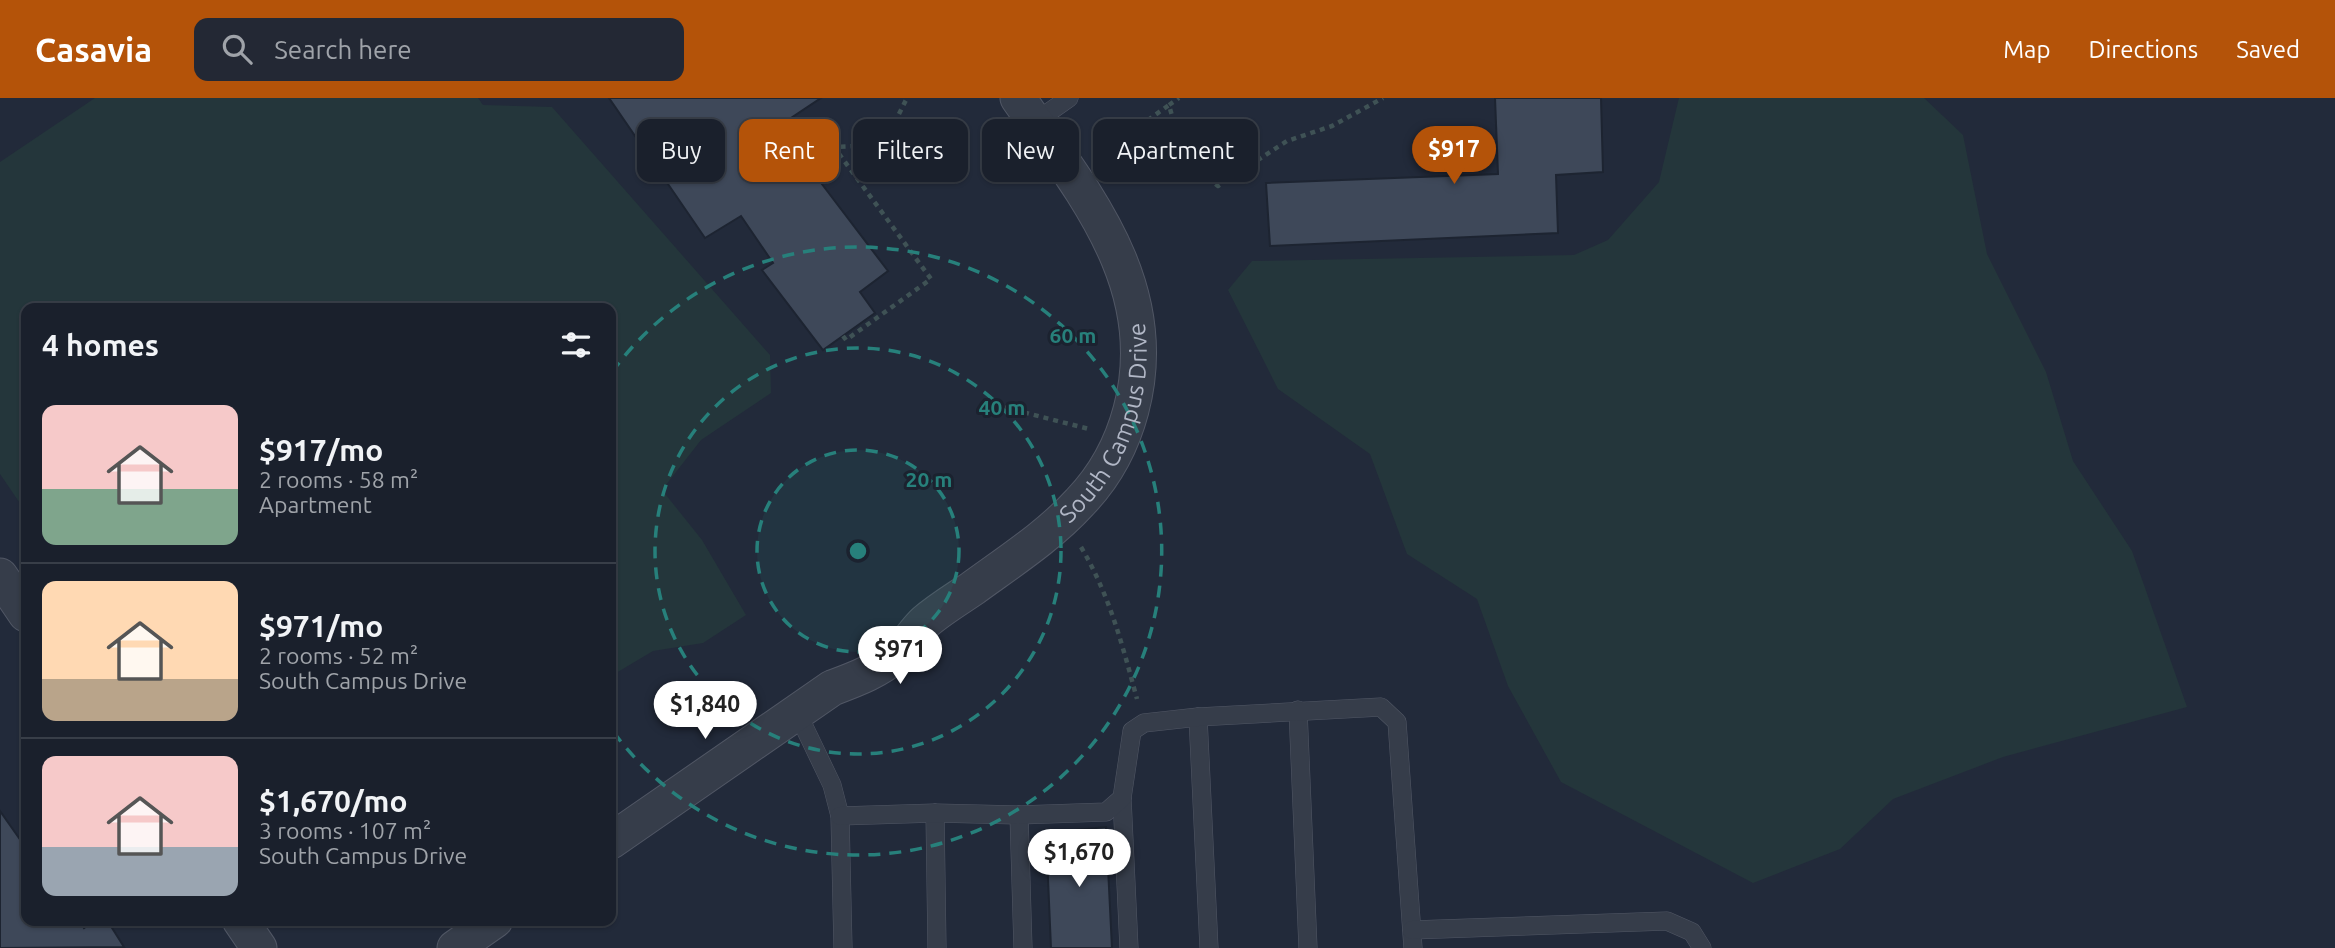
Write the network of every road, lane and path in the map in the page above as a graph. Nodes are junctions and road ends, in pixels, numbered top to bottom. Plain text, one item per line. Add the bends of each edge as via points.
1 (907, 98) edge
2 (1069, 98) edge
3 (1179, 98) edge
4 (1383, 98) edge
5 (1168, 105) junction
6 (1027, 110) edge
7 (839, 146) edge
8 (839, 153) edge
9 (1079, 168) edge
10 (1076, 182) edge
11 (843, 336) dead end
12 (995, 405) dead end
13 (1097, 431) dead end
14 (1064, 519) junction
15 (0, 576) edge
16 (21, 607) edge
17 (1298, 710) junction
18 (797, 712) junction
19 (1198, 717) junction
20 (1144, 723) junction
21 (1122, 799) junction
22 (935, 813) junction
23 (1019, 815) junction
24 (840, 816) junction
25 (616, 838) edge
26 (486, 926) edge
27 (1412, 939) edge
28 (455, 948) edge
29 (843, 948) edge
30 (937, 948) edge
31 (1023, 948) edge
32 (1129, 948) edge
33 (1209, 948) edge
34 (1308, 948) edge
35 (1702, 948) edge

1 - 7 path via 895,122 855,146
2 - 6 lane
3 - 5 path
4 - 5 path via 1332,126 1287,141 1218,186 1198,170 1181,146
5 - 9 path
8 - 11 path via 931,279 846,340
10 - 14 street, South Campus Drive via 1129,281 1140,354 1136,391 1115,453
12 - 13 path
14 - 18 street, South Campus Drive via 925,622 886,637 856,658 832,688
14 - 20 path via 1099,577
15 - 16 street
17 - 19 lane
17 - 27 lane via 1381,707 1397,722
17 - 34 lane
18 - 24 lane via 832,785
18 - 25 street, South Campus Drive
19 - 20 lane
19 - 33 lane
20 - 21 lane via 1132,731
21 - 23 lane via 1106,812
21 - 32 lane
22 - 23 lane
22 - 24 lane
22 - 30 lane
23 - 31 lane
24 - 29 lane
26 - 28 street
27 - 35 lane via 1667,921 1692,932

